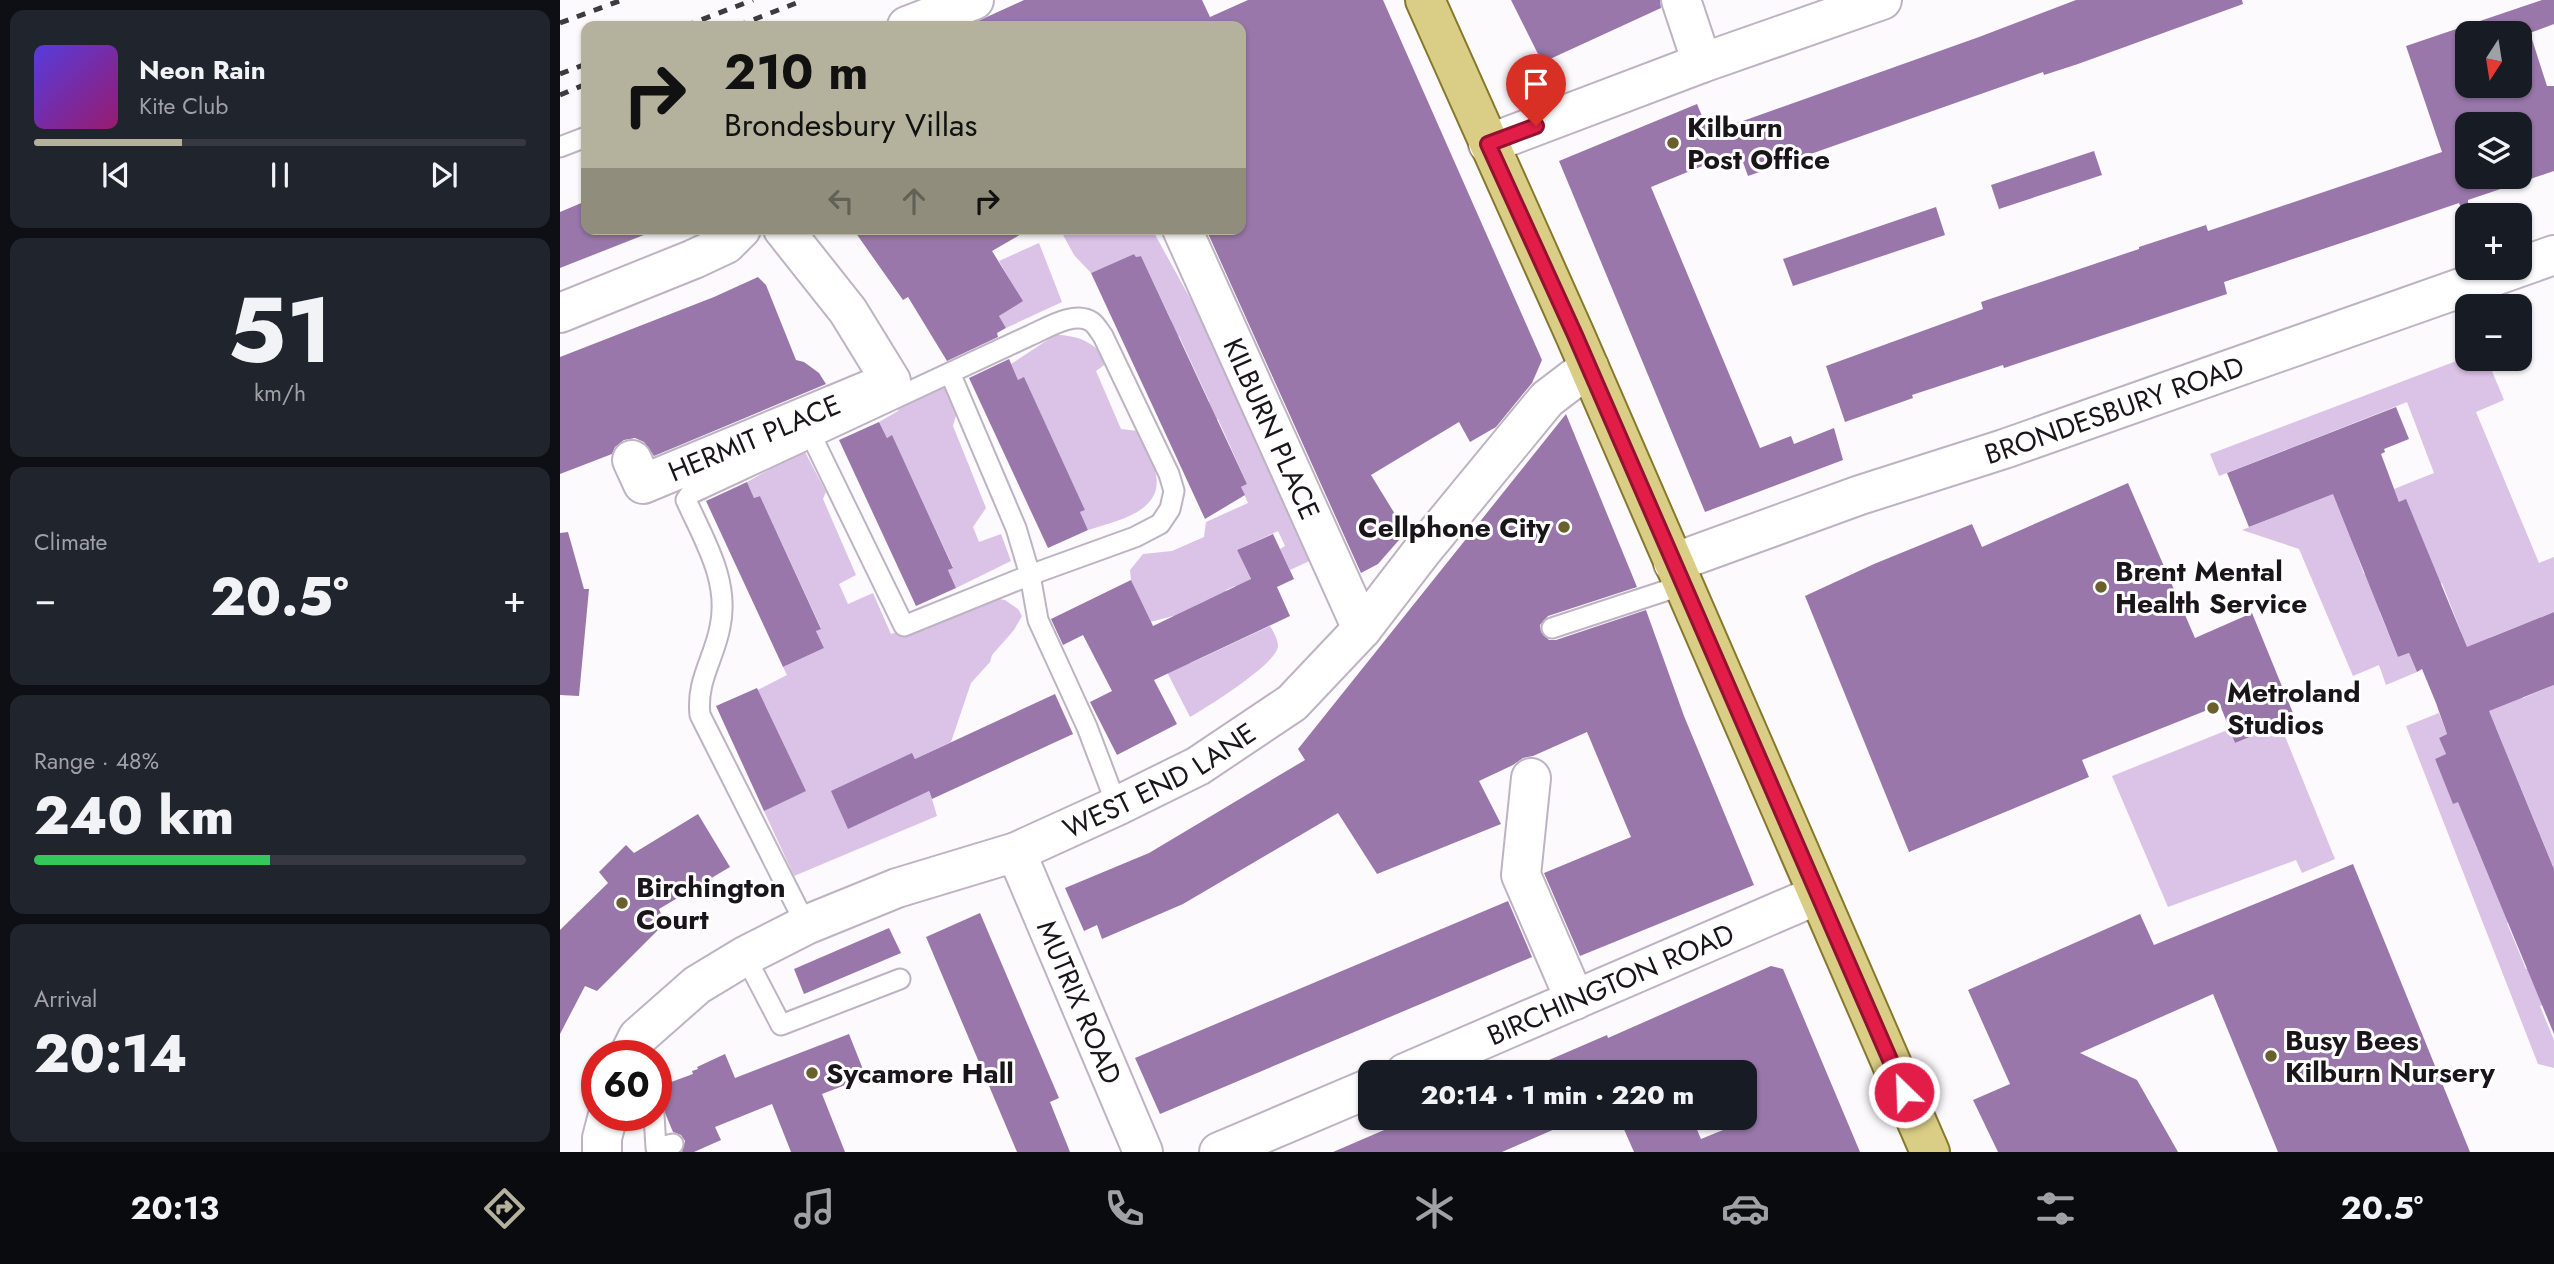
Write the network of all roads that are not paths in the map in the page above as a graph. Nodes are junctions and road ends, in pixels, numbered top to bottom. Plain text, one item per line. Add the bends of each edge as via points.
1 (974, 0) edge
2 (1425, 0) edge
3 (1681, 0) edge
4 (1882, 0) edge
5 (920, 21) edge
6 (1702, 63) junction
7 (581, 138) edge
8 (1488, 144) junction
9 (560, 146) edge
10 (734, 235) edge
11 (788, 235) edge
12 (1185, 235) edge
13 (2554, 255) edge
14 (560, 313) edge
15 (1589, 367) junction
16 (950, 373) junction
17 (812, 437) junction
18 (632, 460) dead end
19 (1678, 574) junction
20 (1030, 575) junction
21 (1552, 628) dead end
22 (1362, 629) junction
23 (1531, 778) dead end
24 (1117, 806) junction
25 (1016, 852) junction
26 (1817, 895) junction
27 (806, 925) junction
28 (745, 956) junction
29 (900, 979) dead end
30 (1575, 1000) junction
31 (636, 1040) edge
32 (1435, 1060) edge
33 (1358, 1093) edge
34 (604, 1131) edge
35 (602, 1152) edge
36 (1143, 1152) edge
37 (1219, 1152) edge
38 (1930, 1152) edge

1 - 5 street
2 - 8 main road
3 - 6 street
4 - 6 street
6 - 8 street
7 - 9 lane
8 - 15 main road
10 - 14 street via 694,259
11 - 18 street, HERMIT PLACE via 848,311 891,381 643,484
12 - 22 street, KILBURN PLACE
13 - 19 street, BRONDESBURY ROAD via 2017,445 1860,495
15 - 19 main road
15 - 22 street, WEST END LANE via 1547,399
16 - 17 lane
16 - 20 lane via 1016,528
16 - 20 lane via 1065,321 1081,318 1093,322 1169,474 1174,491 1160,524
17 - 20 lane via 904,626
17 - 27 lane via 690,494 686,500 718,571 723,598 720,627 698,696 700,715
19 - 21 lane
19 - 26 main road
20 - 24 lane via 1038,620
22 - 24 street, WEST END LANE via 1292,703 1198,766
23 - 30 street via 1521,875
24 - 25 street, WEST END LANE
25 - 27 street, WEST END LANE via 897,888
25 - 36 street, MUTRIX ROAD
26 - 30 street, BIRCHINGTON ROAD
26 - 38 main road
27 - 28 street, WEST END LANE
28 - 29 lane via 781,1025
28 - 31 street, WEST END LANE via 697,985
30 - 32 street, BIRCHINGTON ROAD
33 - 37 street
34 - 35 street

